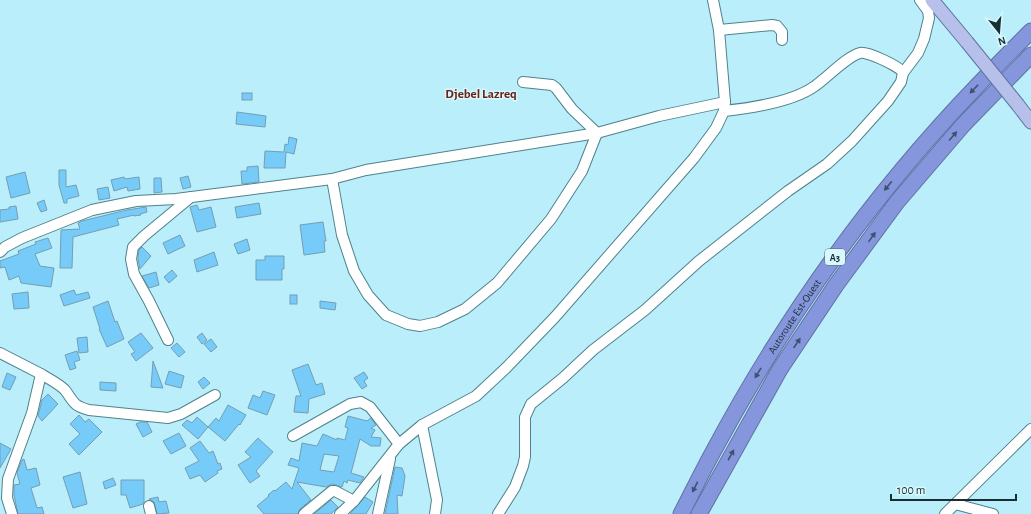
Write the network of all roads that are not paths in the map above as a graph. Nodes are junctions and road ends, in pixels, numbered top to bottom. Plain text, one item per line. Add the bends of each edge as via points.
1 (713, 0) edge
2 (920, 0) edge
3 (932, 0) edge
4 (719, 30) junction
5 (1031, 31) edge
6 (782, 40) dead end
7 (1031, 55) edge
8 (903, 72) junction
9 (523, 82) dead end
10 (725, 107) junction
11 (1031, 122) edge
12 (597, 133) junction
13 (332, 179) junction
14 (191, 197) junction
15 (0, 252) edge
16 (168, 340) dead end
17 (0, 353) edge
18 (41, 374) junction
19 (215, 395) dead end
20 (422, 425) junction
21 (1031, 429) edge
22 (294, 436) dead end
23 (399, 444) junction
24 (391, 455) junction
25 (354, 501) junction
26 (956, 504) junction
27 (12, 514) edge
28 (304, 514) edge
29 (340, 514) edge
30 (378, 514) edge
31 (434, 514) edge
32 (498, 514) edge
33 (681, 514) edge
34 (699, 514) edge
35 (945, 514) edge
36 (993, 514) edge

1 - 4 street
2 - 8 street via 928,11 929,18 918,53
3 - 11 main road, bridge
4 - 6 street via 772,25 777,26 782,32
4 - 10 street
5 -> 33 highway, Autoroute Est-Ouest / A3 via 951,114 887,187 822,274 712,452
34 -> 7 highway, Autoroute Est-Ouest / A3 via 780,369 836,285 902,196 963,125
8 - 10 street via 897,66 860,52 807,91 751,108
8 - 32 street via 901,82 888,101 852,142 832,160 788,191 700,261 532,404 525,417 523,466 515,487
9 - 12 street via 552,85
10 - 12 street via 659,116
10 - 20 street via 716,128 694,158 555,317 472,399
12 - 13 street via 381,168
12 - 13 street via 582,171 551,219 497,283 465,309 438,322 420,326 386,315 368,294 354,271 342,235
13 - 14 street
14 - 15 street via 136,201 92,210 22,238
14 - 16 street via 133,247 131,259 134,274
17 - 18 street
18 - 19 street via 65,391 72,402 89,410 168,418 181,414
18 - 27 street via 32,412 8,479 7,498
20 - 23 street
20 - 31 street via 437,500
21 - 26 street
22 - 23 street via 350,404 360,402 370,407
23 - 24 street
24 - 25 street
24 - 30 street
25 - 28 street via 332,491
25 - 29 street
26 - 35 street
26 - 36 street

